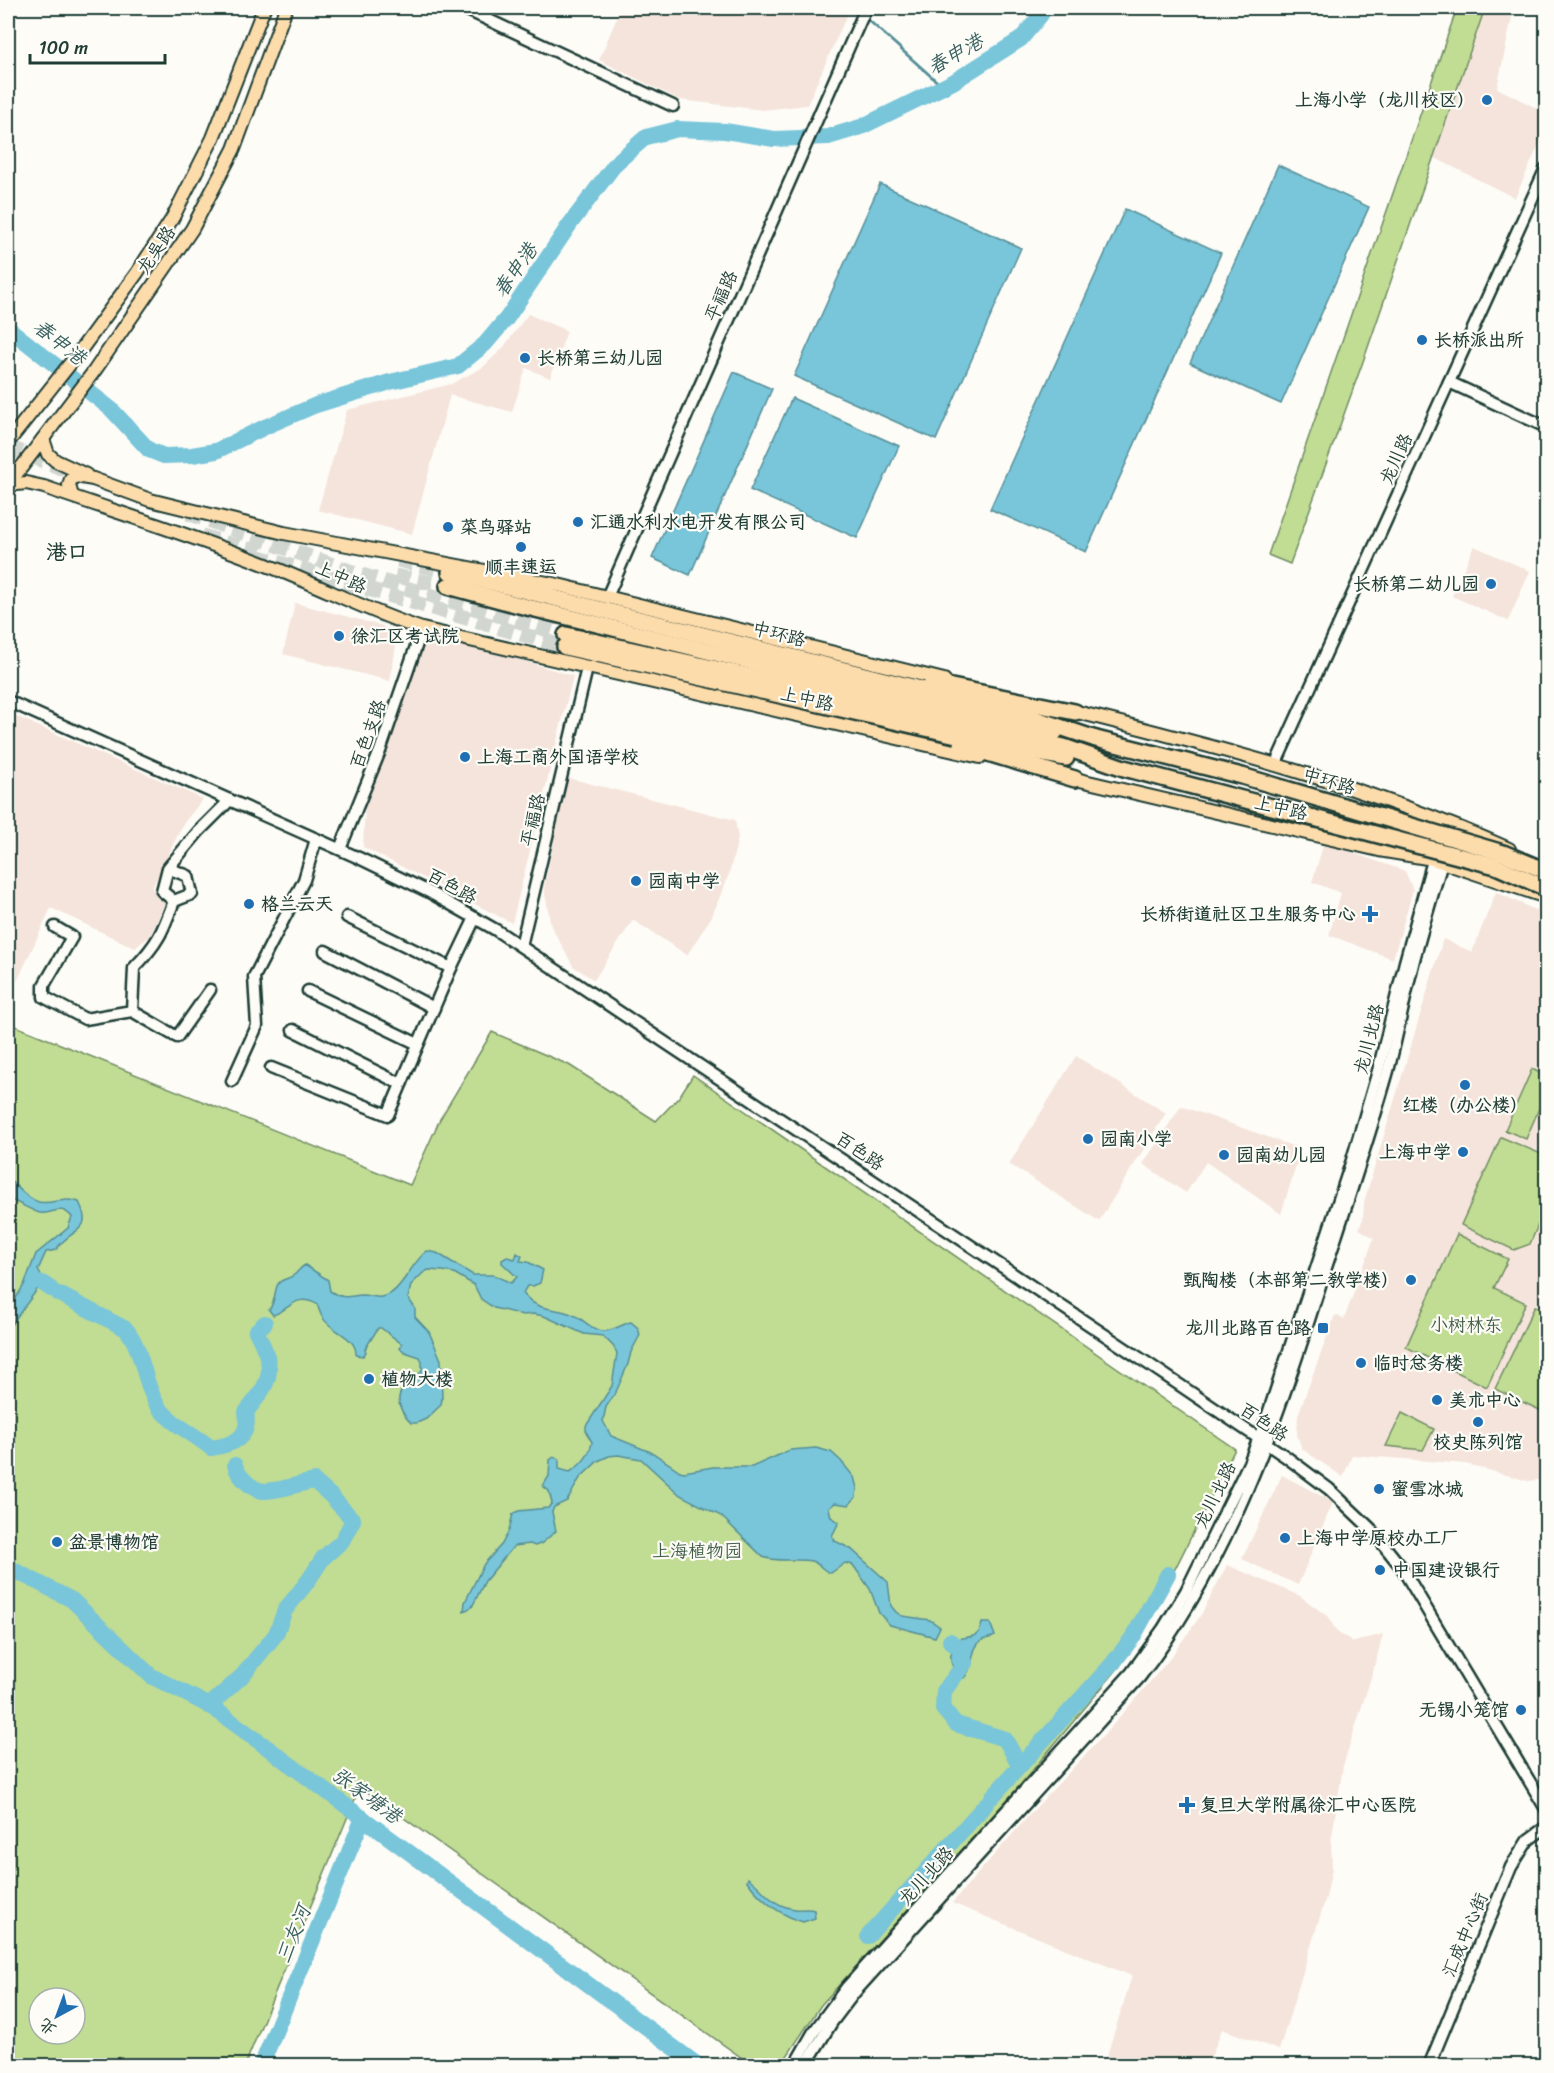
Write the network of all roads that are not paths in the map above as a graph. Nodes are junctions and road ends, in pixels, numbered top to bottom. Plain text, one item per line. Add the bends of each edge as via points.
1 (264, 8) edge
2 (286, 8) edge
3 (463, 8) edge
4 (866, 8) edge
5 (673, 106) dead end
6 (1546, 168) edge
7 (1449, 382) junction
8 (1546, 427) edge
9 (43, 439) junction
10 (8, 442) edge
11 (93, 478) junction
12 (8, 485) edge
13 (72, 496) junction
14 (607, 597) junction
15 (422, 628) junction
16 (723, 640) junction
17 (587, 668) junction
18 (8, 700) edge
19 (1075, 712) junction
20 (963, 718) junction
21 (920, 726) junction
22 (1276, 764) junction
23 (1075, 779) junction
24 (230, 800) junction
25 (1449, 823) junction
26 (316, 839) junction
27 (340, 849) junction
28 (1438, 860) junction
29 (1546, 866) edge
30 (168, 868) junction
31 (1546, 871) edge
32 (1546, 888) edge
33 (1546, 897) edge
34 (174, 901) junction
35 (347, 917) dead end
36 (475, 918) junction
37 (55, 927) dead end
38 (521, 946) junction
39 (325, 951) dead end
40 (451, 968) junction
41 (210, 990) dead end
42 (308, 991) dead end
43 (434, 1008) junction
44 (132, 1011) junction
45 (293, 1030) dead end
46 (418, 1044) junction
47 (271, 1068) dead end
48 (232, 1081) dead end
49 (401, 1084) junction
50 (1263, 1441) junction
51 (1546, 1809) edge
52 (1546, 1827) edge
53 (794, 2066) edge
54 (805, 2066) edge
55 (1429, 2066) edge

1 - 10 main road, 龙吴路 via 213,138 172,219 77,355
2 - 9 main road, 龙吴路 via 234,150 192,229
3 - 5 street
4 - 14 street, 平福路
6 - 7 street, 龙川路
7 - 8 street
7 - 22 street, 龙川路
9 - 11 main road, 上中路 via 48,454 56,461
9 - 12 main road, 龙吴路
11 - 13 main road via 70,479
11 - 14 main road, 上中路 via 150,500 284,533
12 - 13 main road, 上中路 via 26,483
13 - 15 main road, 上中路 via 269,565
14 - 19 main road, 上中路
15 - 17 main road, 上中路
15 - 27 street, 百色支路 via 380,751
16 - 19 highway
16 - 20 highway, 中环路
16 - 20 highway, 中环路 via 449,579 519,605
17 - 23 main road, 上中路
17 - 38 street, 平福路
18 - 24 street, 百色路
19 - 22 main road, 上中路
20 - 21 highway, 中环路
20 - 21 highway, 中环路 via 566,641
20 - 31 highway, 中环路, bridge via 1096,739 1242,776 1503,853
20 - 32 highway, 中环路, bridge via 1124,768 1496,866
21 - 23 highway via 964,746
22 - 25 main road, 上中路
23 - 28 main road, 上中路 via 1379,850
24 - 26 street, 百色路
24 - 30 street
25 - 28 street, 龙川北路
25 - 29 main road, 上中路
26 - 27 street, 百色路
26 - 48 street via 304,880 254,977 257,1026
27 - 36 street, 百色路
28 - 33 main road, 上中路
28 - 50 street, 龙川北路 via 1377,1107 1308,1325
30 - 34 street via 162,891
30 - 34 street via 188,876 192,894
34 - 44 street via 161,934 134,968
35 - 40 street
36 - 38 street, 百色路
36 - 40 street
37 - 44 street via 72,937 44,985 44,997 85,1019
38 - 50 street, 百色路
39 - 43 street
40 - 43 street
41 - 44 street via 177,1037
42 - 46 street
43 - 46 street
45 - 49 street
46 - 49 street
47 - 49 street via 388,1115
50 - 51 street, 百色路 via 1329,1489 1387,1548
50 - 53 street, 龙川北路 via 1175,1610 1150,1649 847,1987
50 - 54 street, 龙川北路 via 1209,1568 1157,1655 854,1994
52 - 55 street, 汇成中心街 via 1528,1840 1511,1867

